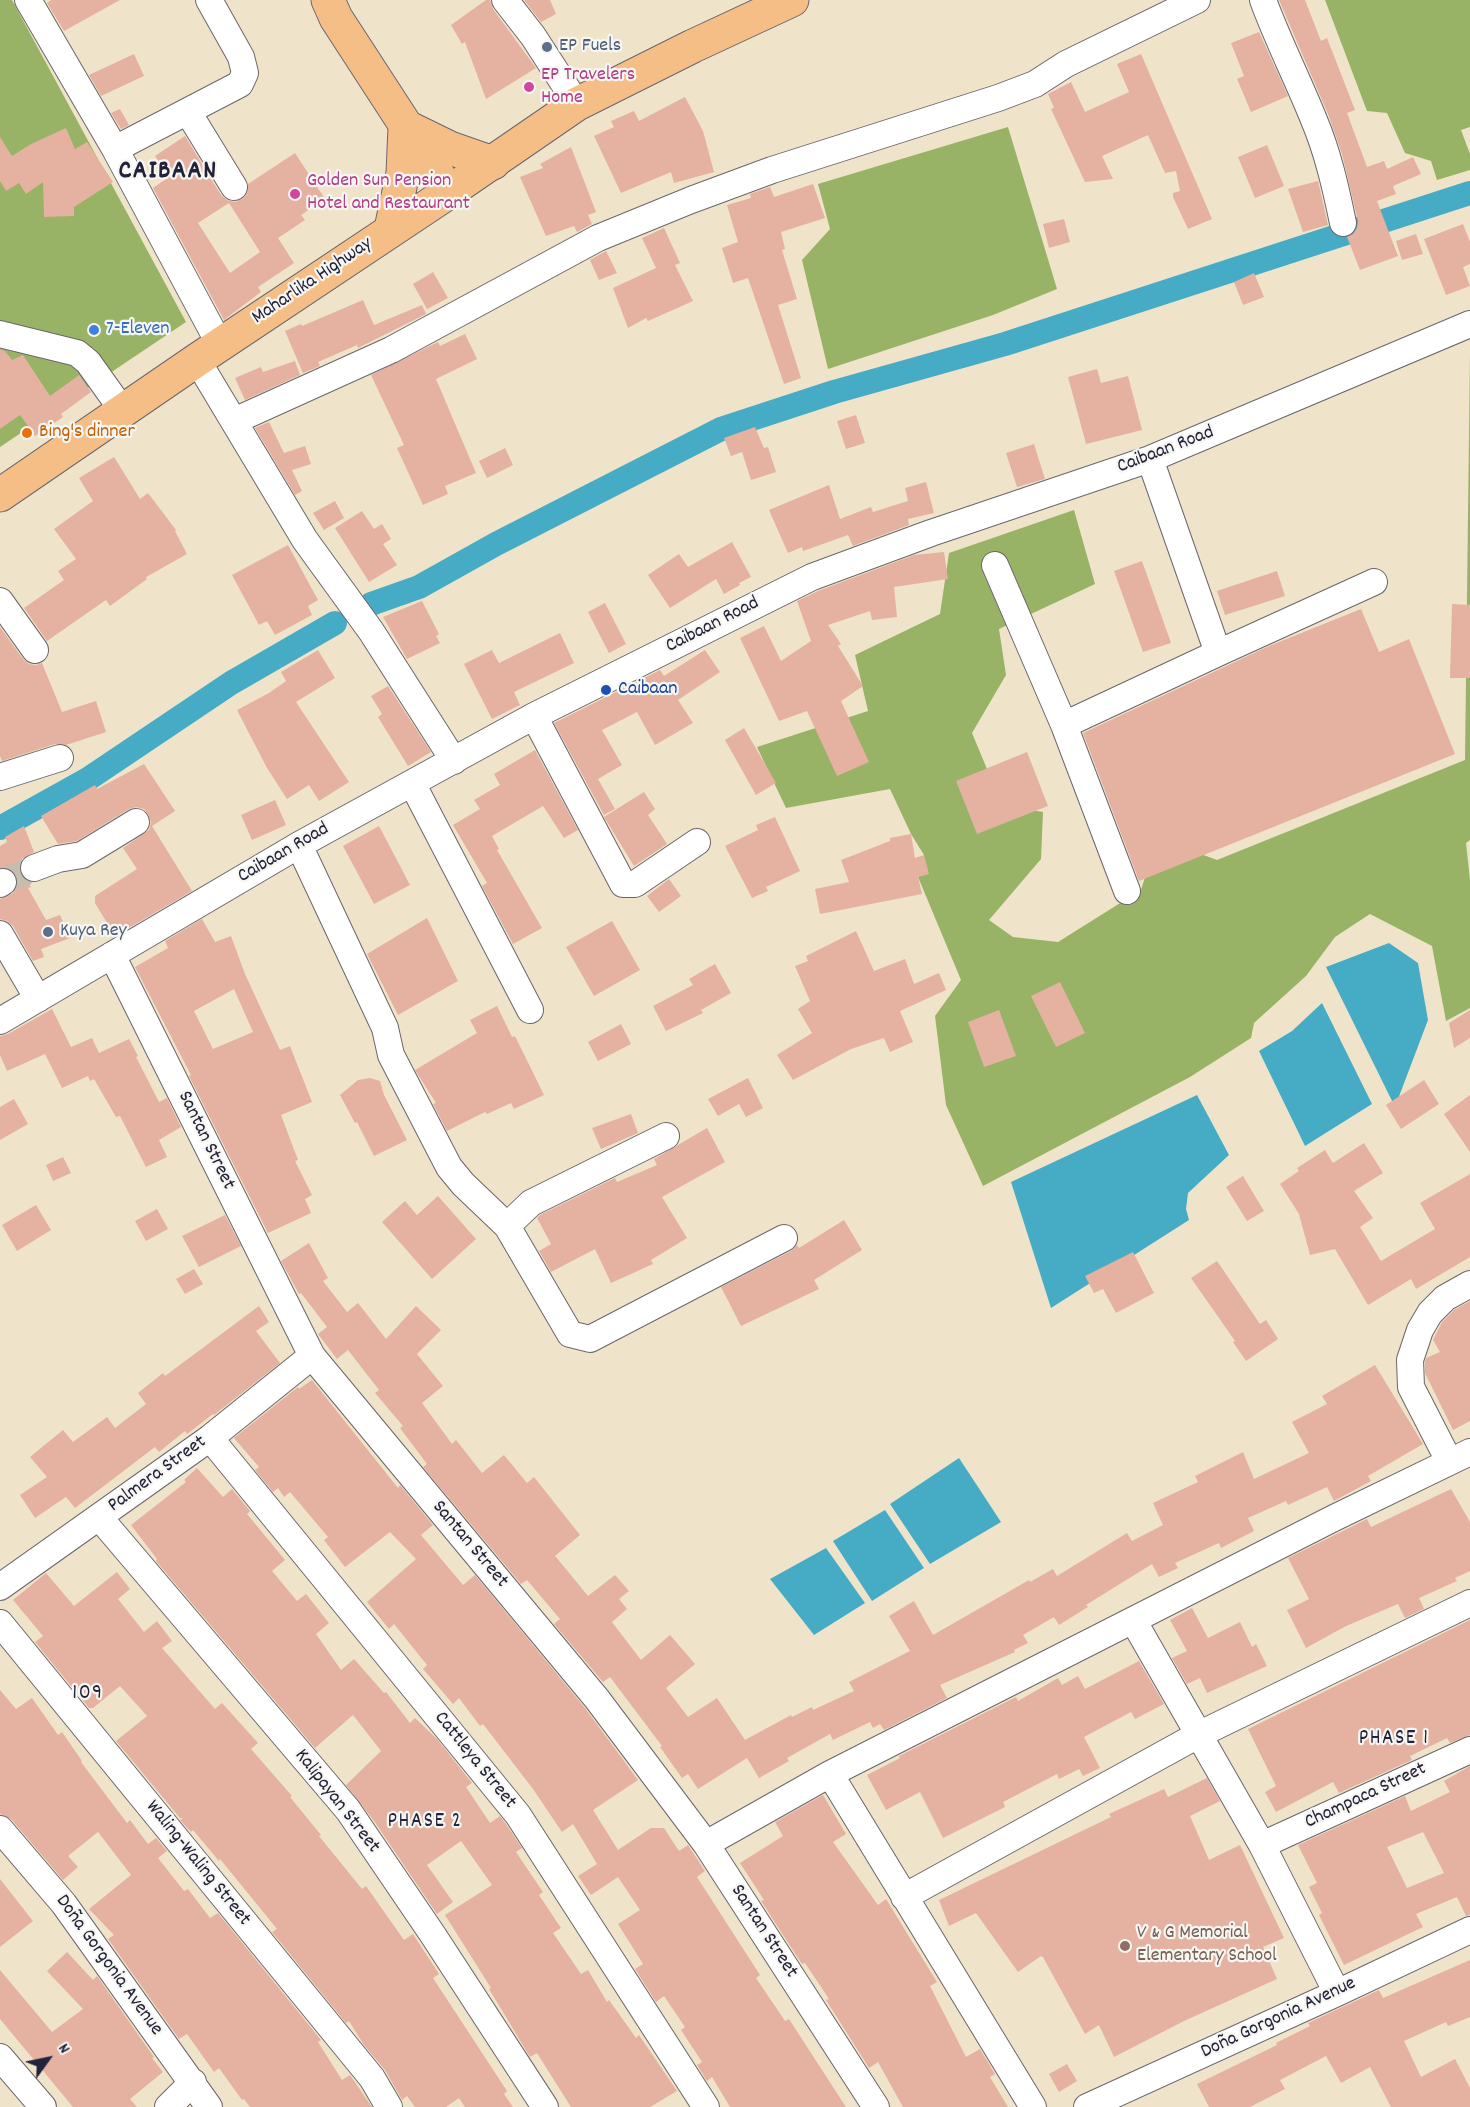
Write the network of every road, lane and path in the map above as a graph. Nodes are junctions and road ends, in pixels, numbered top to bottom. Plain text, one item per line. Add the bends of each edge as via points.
1 (28, 0) edge
2 (209, 0) edge
3 (328, 0) edge
4 (505, 0) edge
5 (792, 0) edge
6 (1197, 0) edge
7 (1263, 0) edge
8 (578, 104) junction
9 (188, 112) junction
10 (405, 127) junction
11 (115, 149) junction
12 (493, 162) junction
13 (234, 187) dead end
14 (449, 192) junction
15 (1343, 224) dead end
16 (391, 230) junction
17 (1470, 324) edge
18 (0, 334) edge
19 (209, 352) junction
20 (123, 411) junction
21 (234, 421) junction
22 (1150, 459) junction
23 (0, 495) edge
24 (994, 565) dead end
25 (1374, 582) dead end
26 (0, 601) edge
27 (35, 650) dead end
28 (1218, 653) junction
29 (534, 716) junction
30 (1064, 725) junction
31 (60, 758) dead end
32 (454, 761) junction
33 (0, 777) edge
34 (412, 783) junction
35 (136, 822) dead end
36 (697, 842) dead end
37 (299, 845) junction
38 (34, 868) tunnel mouth
39 (1127, 891) dead end
40 (0, 934) edge
41 (112, 955) junction
42 (38, 999) junction
43 (530, 1010) dead end
44 (0, 1021) edge
45 (666, 1136) dead end
46 (507, 1226) junction
47 (784, 1238) dead end
48 (1470, 1284) edge
49 (312, 1356) junction
50 (210, 1437) junction
51 (1460, 1457) edge
52 (99, 1517) junction
53 (0, 1587) edge
54 (1470, 1603) edge
55 (1134, 1620) junction
56 (0, 1623) edge
57 (1198, 1735) junction
58 (1470, 1750) edge
59 (830, 1774) junction
60 (0, 1829) edge
61 (706, 1844) junction
62 (1262, 1845) junction
63 (904, 1897) junction
64 (1470, 1930) edge
65 (1337, 1993) junction
66 (0, 2057) edge
67 (193, 2082) junction
68 (43, 2107) edge
69 (168, 2107) edge
70 (209, 2107) edge
71 (389, 2107) edge
72 (545, 2107) edge
73 (706, 2107) edge
74 (876, 2107) edge
75 (1033, 2107) edge
76 (1087, 2107) edge

1 - 11 street
2 - 9 street via 241,57 244,73 240,84
3 - 10 main road
4 - 8 street
5 - 8 main road, Maharlika Highway
6 - 21 street via 1066,64 1035,84 772,171 598,238 391,350
7 - 15 street via 1315,122
8 - 12 main road, Maharlika Highway
9 - 11 street
9 - 13 street
10 - 12 main road
10 - 14 main road
10 - 16 main road via 403,173
11 - 19 street
12 - 14 main road, Maharlika Highway
14 - 16 main road, Maharlika Highway
16 - 19 main road, Maharlika Highway
17 - 22 street, Caibaan Road
18 - 20 street via 77,353 88,362
19 - 20 main road, Maharlika Highway
19 - 21 street
20 - 23 main road, Maharlika Highway
21 - 32 street via 305,540 371,631
22 - 28 street
22 - 29 street, Caibaan Road via 812,577
24 - 30 street
25 - 28 street
26 - 27 street
28 - 30 street
29 - 32 street, Caibaan Road
29 - 36 street via 623,884 634,884
30 - 39 street
31 - 33 street
32 - 34 street, Caibaan Road
34 - 37 street, Caibaan Road
34 - 43 street
35 - 38 street via 82,855
37 - 41 street, Caibaan Road
37 - 46 street via 385,1028 391,1055 449,1167
40 - 42 street
41 - 42 street, Caibaan Road
41 - 49 street, Santan Street
42 - 44 street, Caibaan Road
45 - 46 street via 531,1203
46 - 47 street via 570,1334 590,1339
48 - 51 street via 1444,1298 1430,1313 1410,1360 1411,1387
49 - 50 street, Palmera Street
49 - 61 street, Santan Street via 597,1699
50 - 52 street, Palmera Street
50 - 73 street, Cattleya Street via 518,1815
51 - 55 street
52 - 53 street, Palmera Street
52 - 72 street, Kalipayan Street via 348,1810
54 - 57 street
55 - 57 street
55 - 59 street
56 - 71 street, Waling-Waling Street via 372,2078
57 - 62 street
57 - 63 street
58 - 62 street, Champaca Street
59 - 61 street
59 - 63 street
60 - 67 street, Doña Gorgonia Avenue via 64,1904
61 - 74 street, Santan Street
62 - 65 street
63 - 75 street
64 - 65 street, Doña Gorgonia Avenue
65 - 76 street, Doña Gorgonia Avenue
66 - 68 street
67 - 69 street
67 - 70 street, Doña Gorgonia Avenue

